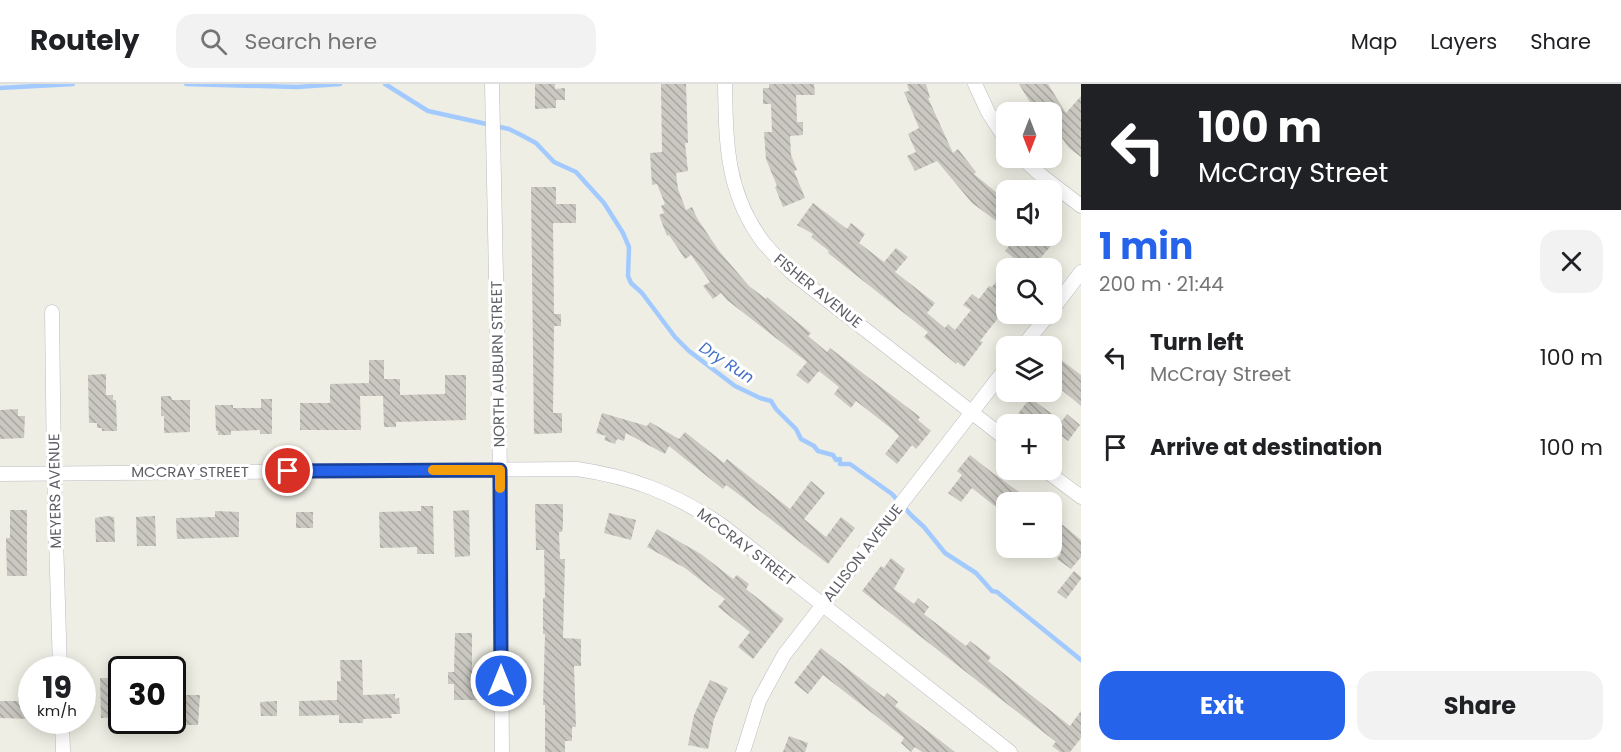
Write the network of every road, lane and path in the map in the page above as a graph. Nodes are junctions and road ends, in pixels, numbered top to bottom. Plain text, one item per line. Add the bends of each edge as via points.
1 (492, 84) edge
2 (725, 84) edge
3 (975, 84) edge
4 (996, 124) edge
5 (1033, 168) edge
6 (1081, 206) edge
7 (1081, 272) edge
8 (1062, 297) edge
9 (52, 312) dead end
10 (1041, 324) edge
11 (1031, 336) edge
12 (996, 381) edge
13 (972, 412) junction
14 (996, 431) edge
15 (500, 470) junction
16 (54, 473) junction
17 (0, 474) edge
18 (1058, 480) edge
19 (1081, 497) edge
20 (823, 605) junction
21 (60, 656) edge
22 (62, 734) edge
23 (63, 752) edge
24 (501, 752) edge
25 (743, 752) edge
26 (1010, 752) edge

1 - 15 street, NORTH AUBURN STREET
2 - 13 street, FISHER AVENUE via 731,176 748,220 763,242 791,272
3 - 4 street
5 - 6 street
7 - 8 street
9 - 16 street, MEYERS AVENUE
10 - 11 street
12 - 13 street, ALLISON AVENUE
13 - 14 street, FISHER AVENUE
13 - 20 street, ALLISON AVENUE
15 - 16 street, MCCRAY STREET
15 - 20 street, MCCRAY STREET via 603,473 668,493 720,524
15 - 24 street, NORTH AUBURN STREET
16 - 17 street, MCCRAY STREET
16 - 21 street, MEYERS AVENUE
18 - 19 street
20 - 25 street, ALLISON AVENUE via 771,678 756,708
20 - 26 street, MCCRAY STREET
22 - 23 street

